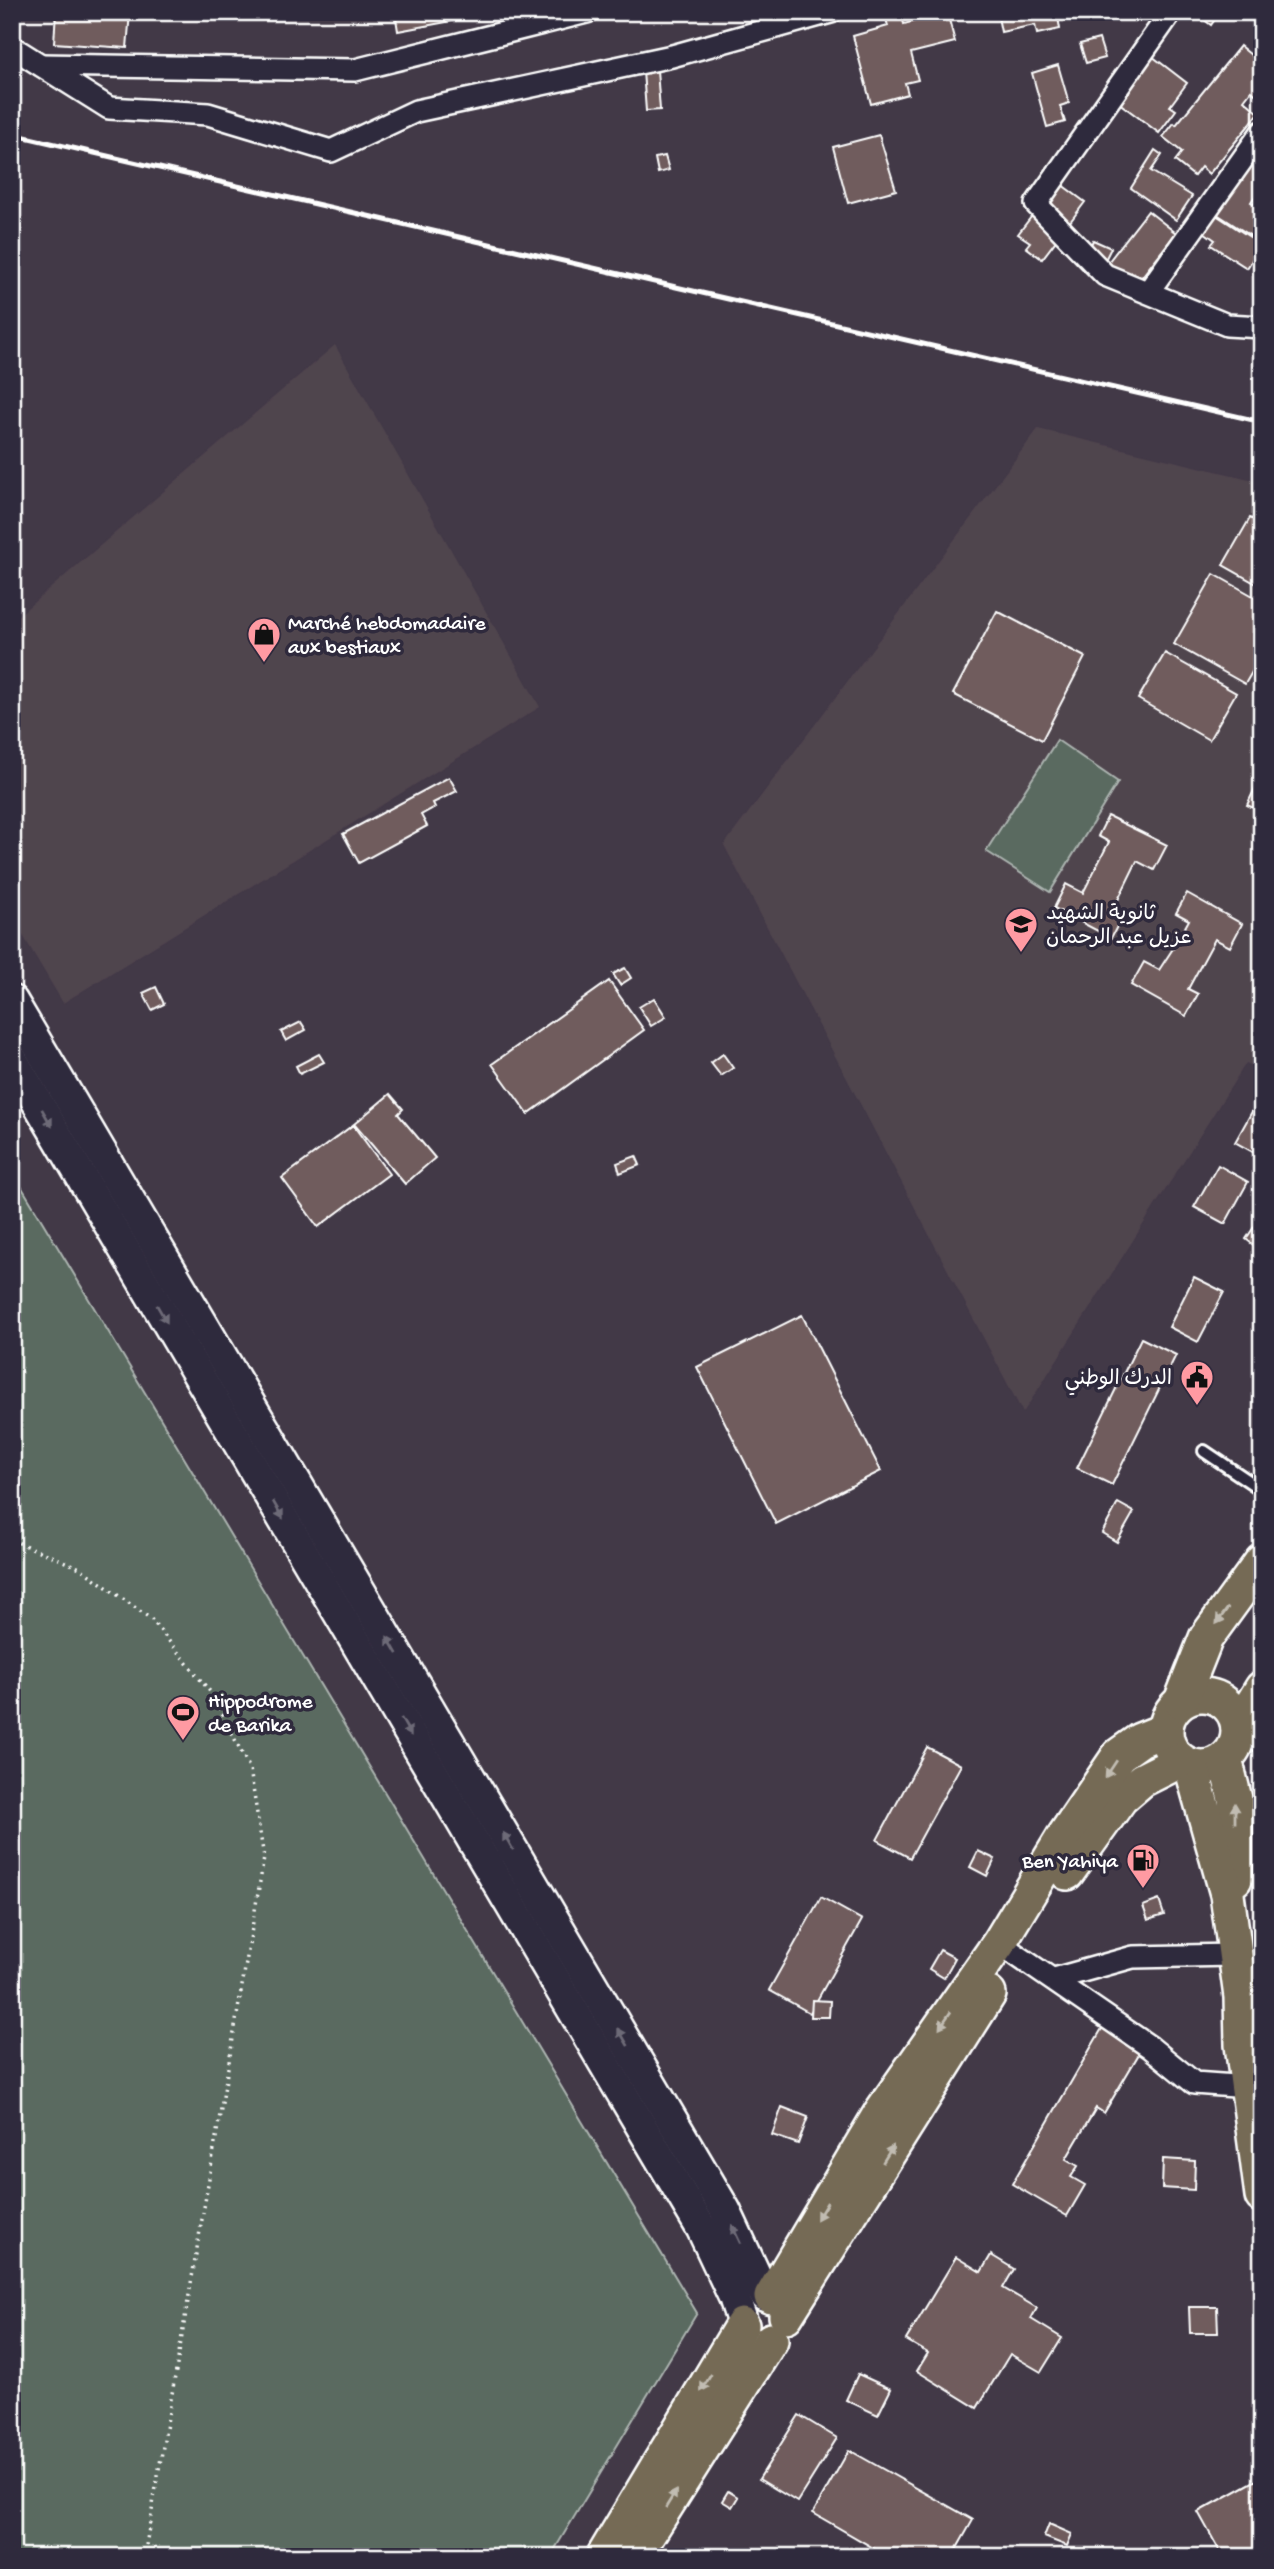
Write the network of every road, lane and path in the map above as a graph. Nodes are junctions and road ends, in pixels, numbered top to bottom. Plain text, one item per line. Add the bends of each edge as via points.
1 (587, 12) edge
2 (831, 12) edge
3 (1171, 12) edge
4 (12, 47) edge
5 (41, 65) junction
6 (1262, 132) edge
7 (1148, 292) junction
8 (1262, 327) edge
9 (12, 1001) edge
10 (12, 1059) edge
11 (1204, 1451) dead end
12 (1262, 1490) edge
13 (12, 1540) edge
14 (1262, 1561) edge
15 (1262, 1688) edge
16 (1181, 1701) junction
17 (1165, 1730) junction
18 (1241, 1743) edge
19 (1185, 1763) junction
20 (1007, 1948) junction
21 (1234, 1955) junction
22 (1054, 1979) junction
23 (1241, 1997) junction
24 (1262, 2034) edge
25 (1248, 2087) junction
26 (1262, 2196) edge
27 (773, 2312) junction
28 (741, 2322) junction
29 (144, 2557) edge
30 (603, 2557) edge
31 (634, 2557) edge

1 - 5 street via 355,70
2 - 5 street via 672,56 416,111 331,151 208,114 109,108
3 - 7 street via 1036,204 1105,275
4 - 5 street
6 - 7 street
7 - 8 street via 1227,326
27 -> 9 street via 725,2210
10 -> 28 street via 702,2230
11 - 12 lane
13 - 29 path via 80,1568 151,1619 212,1694 250,1769 264,1858
14 -> 16 main road via 1206,1638
15 - 18 main road
16 - 17 main road via 1167,1719
16 - 18 main road via 1205,1695 1227,1705
17 - 19 main road via 1171,1752
17 -> 20 main road via 1119,1755 1062,1839
18 - 19 main road via 1215,1766
21 -> 18 main road via 1235,1799
19 - 20 main road via 1142,1780 1121,1798
19 - 21 main road via 1227,1894
20 - 22 street
20 - 27 main road
21 - 22 street via 1133,1957
21 - 23 main road
22 - 25 street via 1194,2083
23 - 24 street
23 - 25 main road
25 - 26 main road
27 - 28 main road via 757,2340
31 -> 27 main road
28 -> 30 main road

